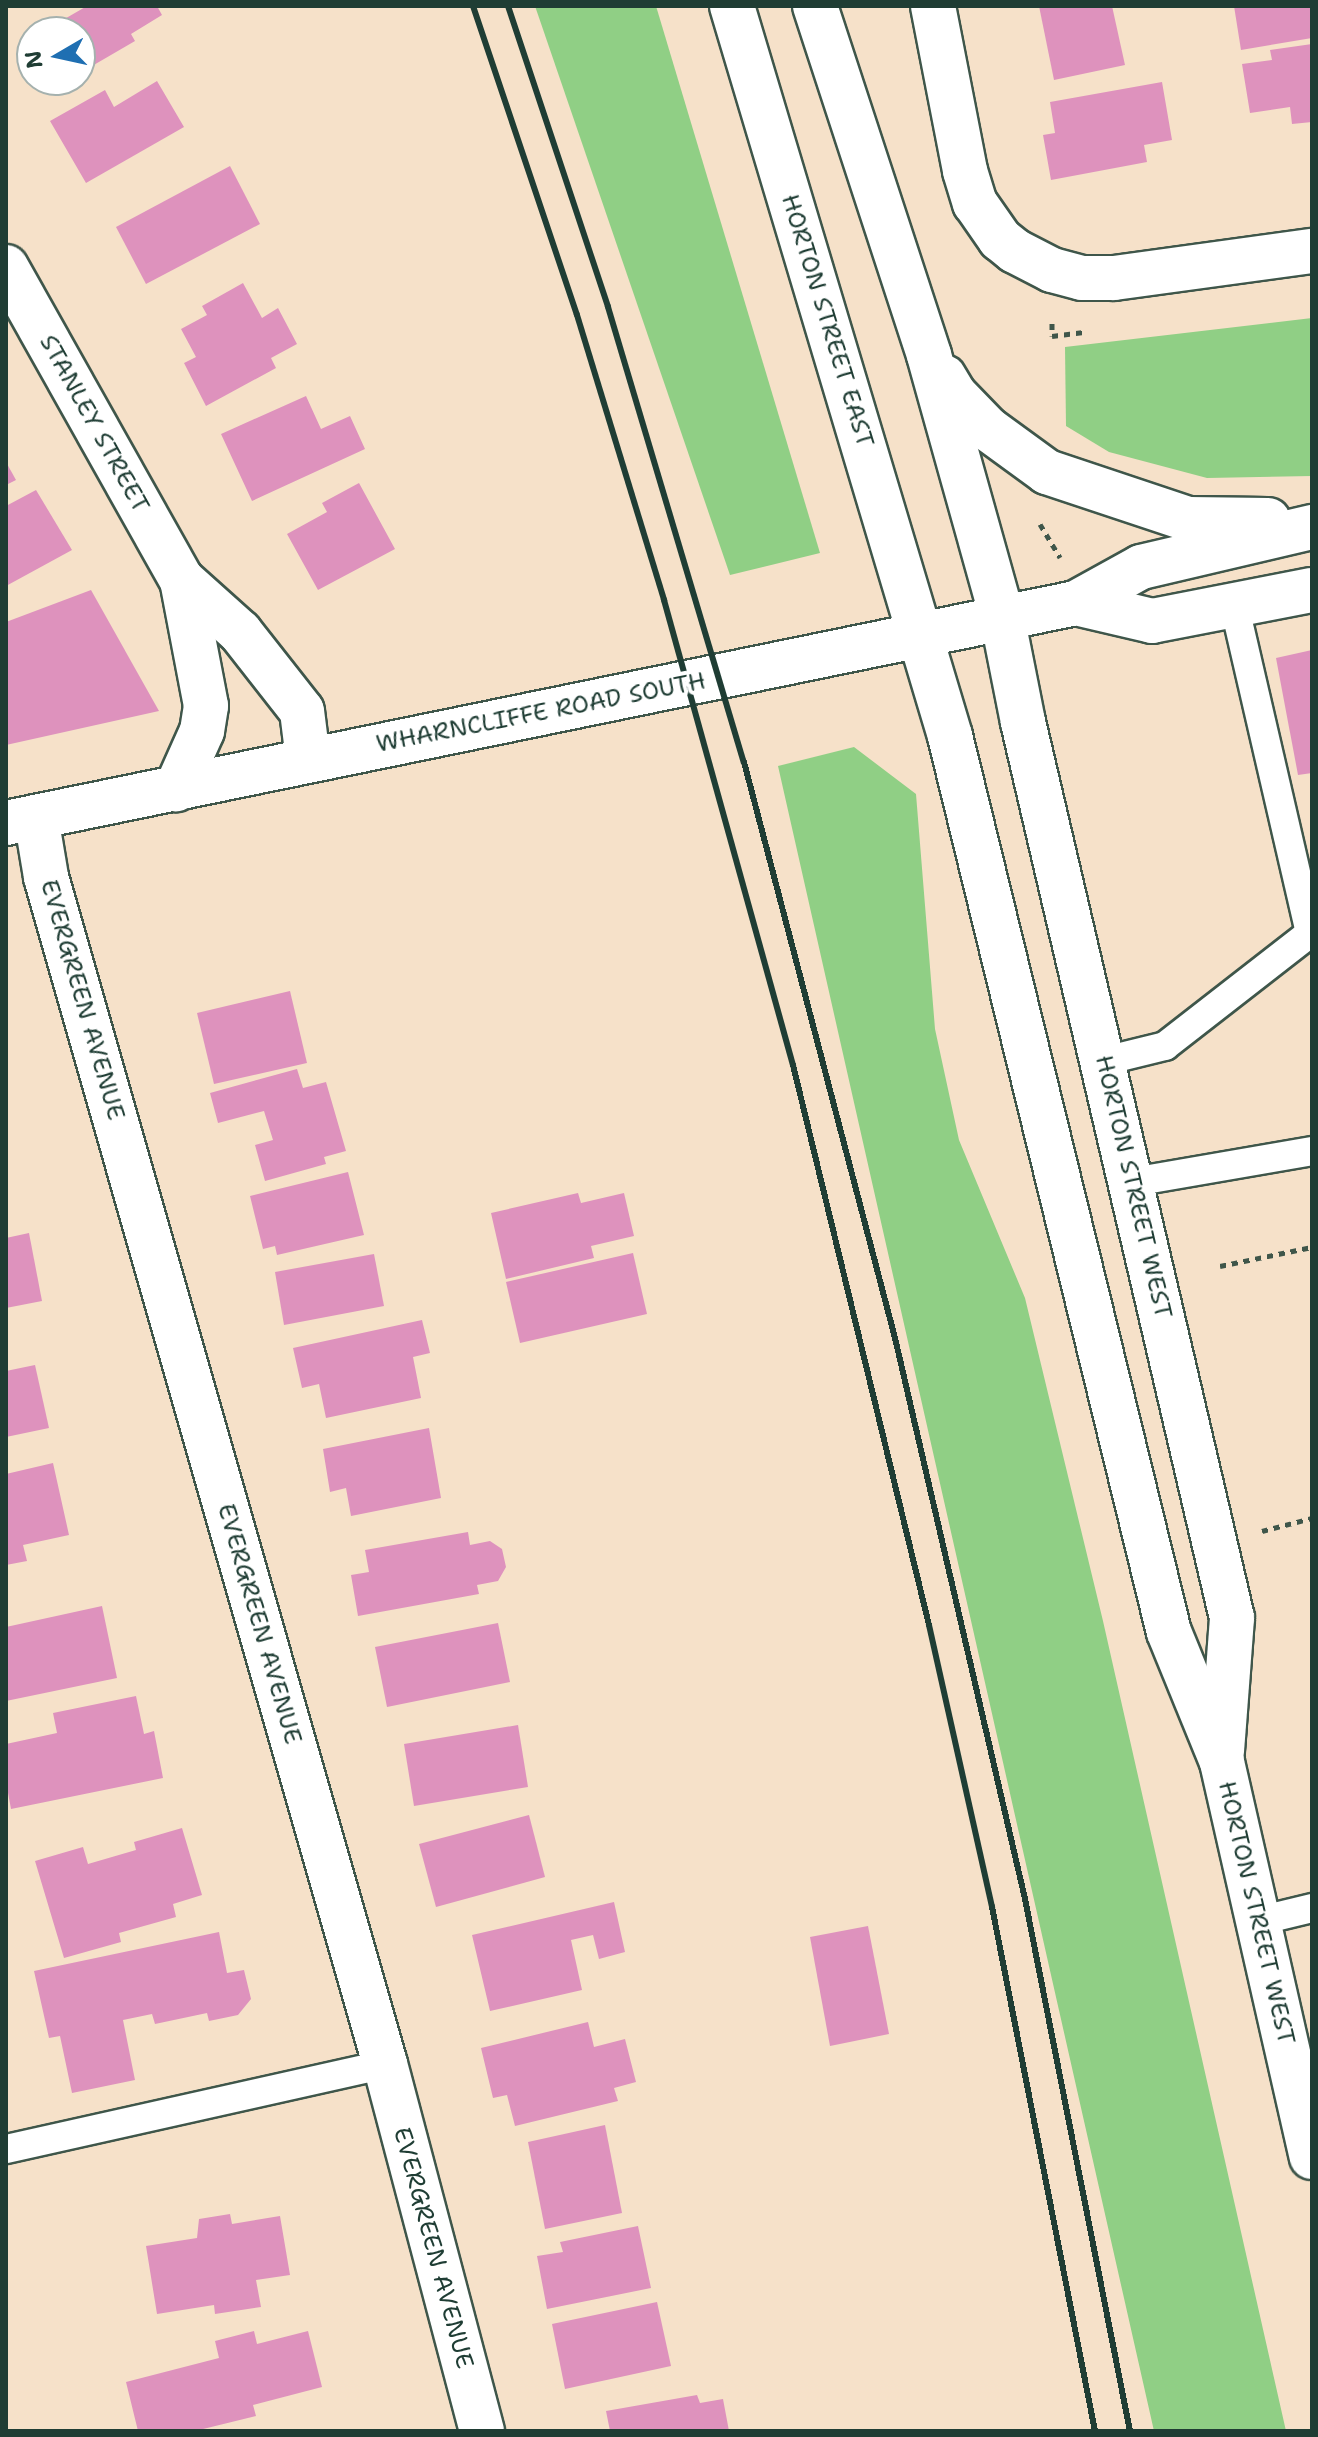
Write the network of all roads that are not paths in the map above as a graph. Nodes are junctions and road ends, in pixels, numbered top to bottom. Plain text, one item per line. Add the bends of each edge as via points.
1 (732, 6) edge
2 (815, 6) edge
3 (933, 6) edge
4 (1312, 251) edge
5 (6, 267) edge
6 (929, 355) junction
7 (1312, 520) edge
8 (1312, 527) edge
9 (182, 580) junction
10 (1312, 590) edge
11 (1076, 603) junction
12 (1234, 605) junction
13 (1002, 616) junction
14 (920, 636) junction
15 (308, 759) junction
16 (176, 789) junction
17 (21, 820) edge
18 (1104, 1061) junction
19 (1312, 1151) edge
20 (1133, 1182) junction
21 (1222, 1762) junction
22 (1312, 1908) edge
23 (1258, 1921) junction
24 (385, 2064) junction
25 (6, 2149) edge
26 (1312, 2157) edge
27 (482, 2431) edge

1 - 14 main road, HORTON STREET EAST
2 - 6 main road
3 - 4 main road via 975,203 993,231 1015,251 1052,270 1093,278
5 - 9 main road, STANLEY STREET
6 - 7 main road via 955,395 988,429 1047,472 1188,519
6 - 13 main road
8 - 11 main road, WHARNCLIFFE ROAD SOUTH via 1141,567
9 - 15 main road, STANLEY STREET via 240,632 302,711
9 - 16 main road, STANLEY STREET via 206,706 202,731
10 - 12 main road, WHARNCLIFFE ROAD SOUTH
11 - 12 main road, WHARNCLIFFE ROAD SOUTH via 1152,621
11 - 13 main road, WHARNCLIFFE ROAD SOUTH
12 - 18 lane via 1310,933 1165,1046
13 - 14 main road, WHARNCLIFFE ROAD SOUTH
13 - 18 main road, HORTON STREET WEST
14 - 15 main road, WHARNCLIFFE ROAD SOUTH
14 - 21 main road, HORTON STREET WEST via 950,736 1169,1632
15 - 16 main road, WHARNCLIFFE ROAD SOUTH
16 - 17 main road, WHARNCLIFFE ROAD SOUTH
17 - 24 main road, EVERGREEN AVENUE via 46,877
18 - 20 main road, HORTON STREET WEST
19 - 20 lane
20 - 21 main road, HORTON STREET WEST via 1232,1618
21 - 23 main road, HORTON STREET WEST
22 - 23 lane
23 - 26 main road, HORTON STREET WEST
24 - 25 lane
24 - 27 main road, EVERGREEN AVENUE

